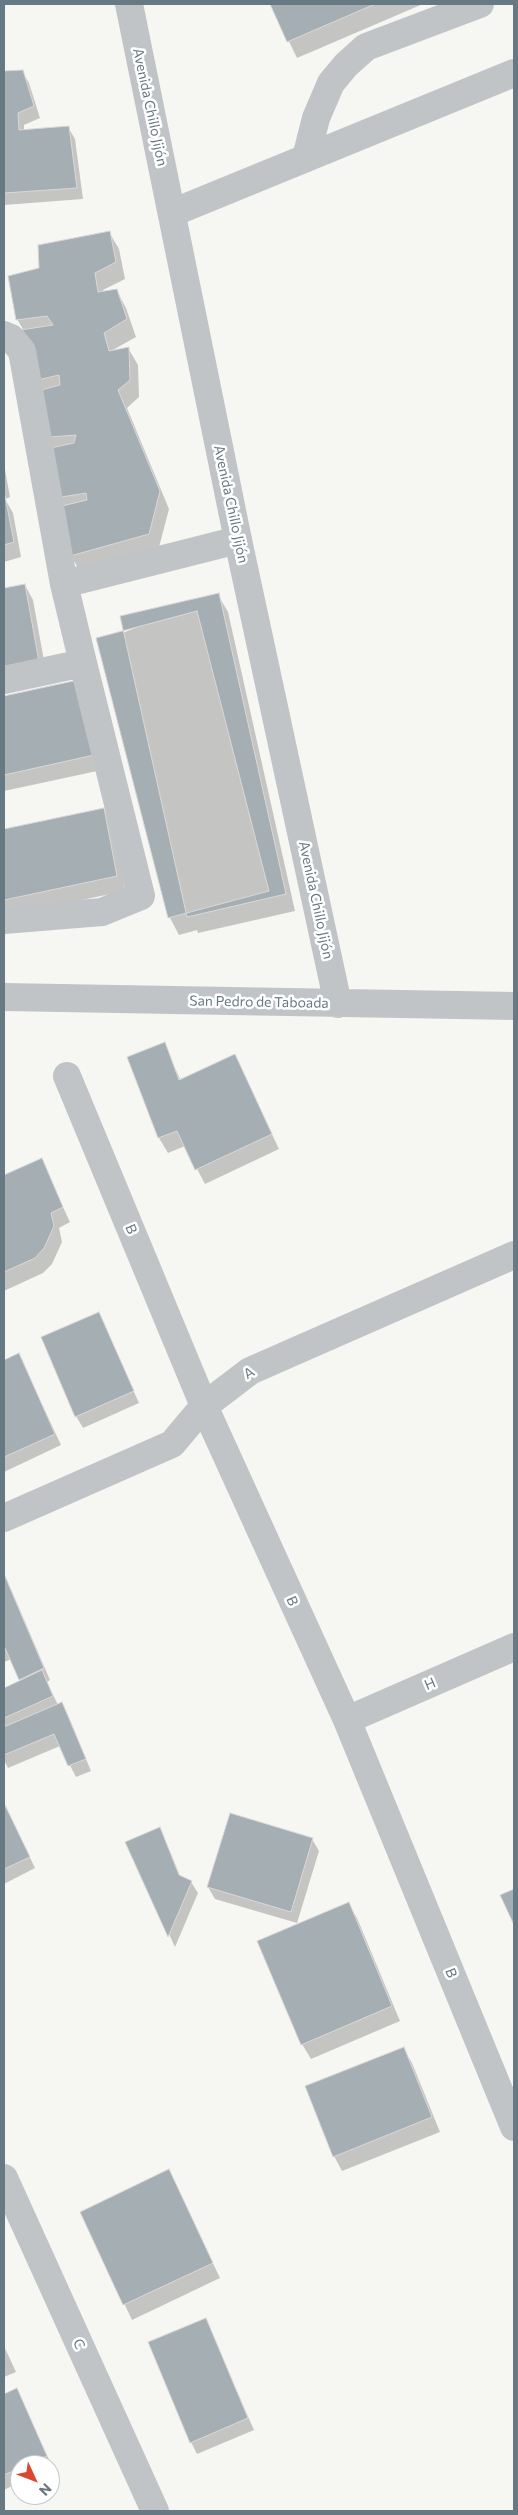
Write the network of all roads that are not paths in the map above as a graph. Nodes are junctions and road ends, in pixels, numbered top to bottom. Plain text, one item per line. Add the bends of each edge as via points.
1 (129, 4) edge
2 (480, 4) edge
3 (514, 73) edge
4 (306, 158) junction
5 (172, 213) junction
6 (4, 335) edge
7 (238, 540) junction
8 (64, 584) junction
9 (83, 663) junction
10 (4, 680) edge
11 (4, 920) edge
12 (4, 997) edge
13 (338, 1004) junction
14 (514, 1006) edge
15 (67, 1076) dead end
16 (514, 1255) edge
17 (204, 1406) junction
18 (4, 1518) edge
19 (514, 1647) edge
20 (347, 1720) junction
21 (514, 2127) edge
22 (4, 2178) edge
23 (155, 2511) edge

1 - 5 street, Avenida Chillo Jijón
2 - 4 street via 366,47 332,83 316,118
3 - 4 street
4 - 5 street
5 - 7 street, Avenida Chillo Jijón
6 - 8 street via 22,351
7 - 8 street
7 - 13 street, Avenida Chillo Jijón
8 - 9 street
9 - 10 street
9 - 11 street via 141,896 102,912
12 - 13 street, San Pedro de Taboada
13 - 14 street, San Pedro de Taboada
15 - 17 street, B
16 - 17 street, A via 250,1371
17 - 18 street, A via 172,1444
17 - 20 street, B
19 - 20 street, H
20 - 21 street, B
22 - 23 street, C

